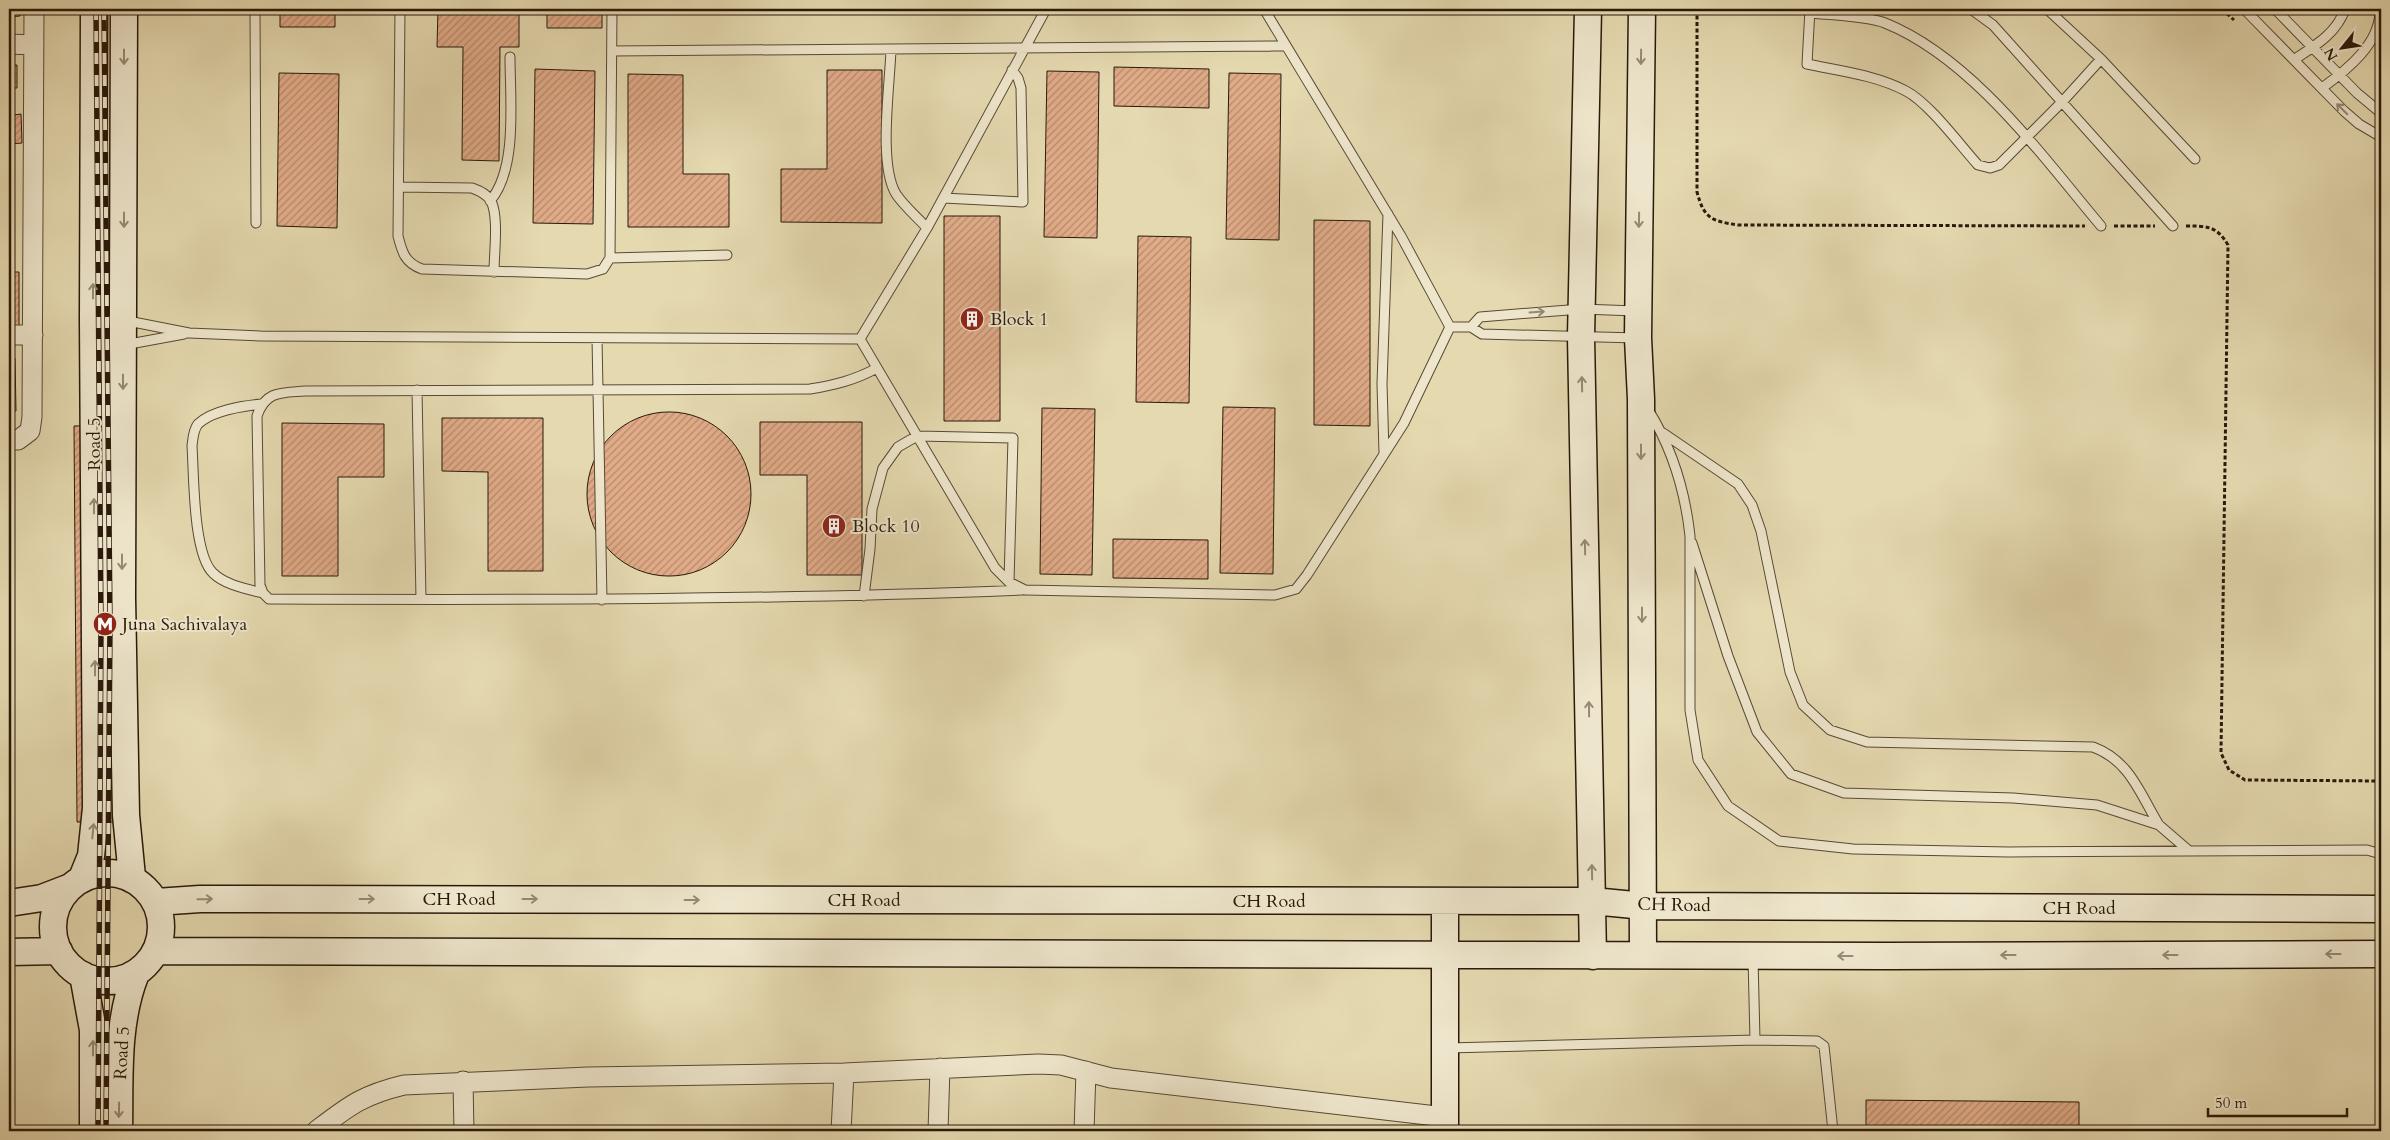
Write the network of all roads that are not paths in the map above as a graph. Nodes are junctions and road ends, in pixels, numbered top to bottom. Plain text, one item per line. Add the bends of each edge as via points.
1 (34, 9) edge
2 (94, 9) edge
3 (124, 9) edge
4 (255, 9) edge
5 (400, 9) edge
6 (612, 9) edge
7 (1046, 9) edge
8 (1264, 9) edge
9 (1588, 9) edge
10 (1642, 9) edge
11 (1971, 9) edge
12 (2047, 9) edge
13 (2244, 9) edge
14 (2275, 9) edge
15 (2345, 9) edge
16 (2380, 9) edge
17 (1810, 11) edge
18 (9, 44) edge
19 (34, 45) junction
20 (1286, 46) junction
21 (2313, 46) junction
22 (1023, 48) junction
23 (891, 49) junction
24 (612, 51) junction
25 (510, 57) dead end
26 (2100, 59) junction
27 (2294, 59) junction
28 (1012, 70) junction
29 (2339, 76) junction
30 (2322, 88) junction
31 (2063, 101) junction
32 (2381, 113) edge
33 (2381, 136) edge
34 (2026, 138) junction
35 (2195, 159) dead end
36 (399, 187) junction
37 (943, 198) junction
38 (490, 201) junction
39 (1388, 214) junction
40 (256, 223) dead end
41 (2101, 226) road end
42 (2173, 226) road end
43 (927, 228) junction
44 (727, 255) dead end
45 (610, 258) junction
46 (494, 272) junction
47 (1582, 309) junction
48 (1638, 311) junction
49 (1450, 327) junction
50 (1471, 327) junction
51 (93, 331) junction
52 (123, 333) junction
53 (189, 333) junction
54 (9, 335) edge
55 (33, 335) junction
56 (1581, 337) junction
57 (597, 338) junction
58 (1638, 338) junction
59 (860, 339) junction
60 (877, 368) junction
61 (417, 390) junction
62 (599, 390) junction
63 (1641, 399) junction
64 (261, 404) junction
65 (1662, 433) junction
66 (917, 436) junction
67 (9, 440) edge
68 (1384, 454) junction
69 (1690, 536) junction
70 (1009, 582) junction
71 (1025, 590) junction
72 (263, 594) junction
73 (864, 596) junction
74 (421, 599) junction
75 (602, 600) junction
76 (2159, 825) junction
77 (2188, 850) junction
78 (2381, 854) edge
79 (132, 877) junction
80 (75, 883) junction
81 (1593, 901) junction
82 (156, 902) junction
83 (1445, 902) junction
84 (9, 903) edge
85 (1644, 906) junction
86 (2381, 909) edge
87 (156, 951) junction
88 (9, 952) edge
89 (59, 952) junction
90 (1445, 954) junction
91 (1644, 954) junction
92 (2381, 954) edge
93 (1753, 955) junction
94 (1593, 956) junction
95 (83, 975) junction
96 (135, 976) junction
97 (1755, 1040) junction
98 (1445, 1048) junction
99 (940, 1068) junction
100 (1086, 1071) junction
101 (844, 1073) junction
102 (463, 1081) junction
103 (1445, 1124) edge
104 (93, 1131) edge
105 (119, 1131) edge
106 (316, 1131) edge
107 (464, 1131) edge
108 (841, 1131) edge
109 (938, 1131) edge
110 (1084, 1131) edge
111 (1833, 1131) edge

1 - 19 street
51 -> 2 street, Road 5
3 -> 52 street, Road 5
4 - 40 lane
5 - 36 lane
6 - 24 lane
7 - 22 lane
8 - 20 lane
9 - 47 street
10 -> 48 street
11 - 31 lane via 1993,24
12 - 26 lane
13 - 27 lane
14 - 21 lane
15 - 21 lane via 2333,31
16 - 29 lane via 2373,38
17 - 34 lane via 1883,22 1926,43 1964,72
17 - 34 lane via 1807,64 1884,81 1908,92 1978,165 1990,168 1998,165
18 - 19 street
19 - 55 street
20 - 22 lane
20 - 39 lane
21 - 27 lane
21 - 29 lane
22 - 23 lane
22 - 28 lane
23 - 24 lane
23 - 43 lane via 886,156 890,176 896,194
24 - 45 lane
25 - 38 lane via 507,161 502,182
26 - 31 lane
26 - 35 lane
27 - 30 lane
28 - 37 lane
28 - 37 lane via 1021,88 1023,202
29 - 30 lane
29 - 32 lane
33 -> 30 lane via 2359,124
31 - 34 lane
31 - 42 lane
34 - 41 lane
36 - 38 lane via 472,188 483,192
36 - 46 lane via 398,236 402,254 411,265 435,270
37 - 43 lane
38 - 46 lane via 494,213
39 - 49 lane
39 - 68 lane via 1382,384
43 - 59 lane
44 - 45 lane
45 - 46 lane via 603,269 587,274
47 - 48 lane
50 -> 47 lane via 1480,317
47 - 56 street
48 - 58 street
49 - 50 lane
49 - 68 lane via 1404,423
50 - 56 lane via 1482,334
51 - 52 lane
51 - 52 lane
80 -> 51 street, Road 5 via 90,856 96,808
52 - 53 lane
52 - 53 lane via 133,322
52 -> 79 street, Road 5 via 122,597 126,815
53 - 57 lane
54 - 55 street
55 - 67 street via 30,431 18,440
56 - 58 lane
81 -> 56 street
57 - 59 lane
57 - 62 lane
58 - 63 street
59 - 60 lane
60 - 62 lane via 858,378 810,389
60 - 66 lane
61 - 62 lane
61 - 64 lane via 280,393
61 - 74 lane
62 - 75 lane
63 - 65 lane
63 -> 85 street
64 - 72 lane via 257,416 260,585
64 - 72 lane via 205,419 193,433 192,446 203,557 212,573 222,580
65 - 69 lane via 1680,476
65 - 76 lane via 1738,484 1752,505 1761,531 1790,672 1803,705 1830,730 1867,742 2093,747 2110,753 2123,765
66 - 70 lane via 995,568
66 - 70 lane via 1013,438
66 - 73 lane via 898,447 883,468 872,509
68 - 71 lane via 1296,589 1275,595
69 - 76 lane via 1728,656 1758,732 1791,774 1844,793 2013,798 2097,805
69 - 77 lane via 1690,710 1698,760 1728,806 1779,841 1882,850
70 - 71 lane
71 - 73 lane
72 - 74 lane via 269,599
73 - 75 lane
74 - 75 lane
76 - 77 lane
77 - 78 lane via 2368,850
79 - 80 street via 116,872 98,872
79 - 82 street
80 - 84 street via 42,898
80 - 89 street via 58,902 53,918 53,935
81 - 83 street, CH Road
81 - 85 street, CH Road
81 - 94 street
82 -> 83 street, CH Road via 200,899
82 - 87 street via 162,935
83 - 90 street
85 - 86 street, CH Road
85 - 91 street
87 - 90 street
87 - 96 street
88 - 89 street
89 - 95 street
90 - 94 street
90 - 98 street
91 - 93 street
91 - 94 street
92 -> 93 street
93 - 97 lane
95 - 96 street via 99,981
104 -> 95 street, Road 5 via 93,1030
96 -> 105 street, Road 5 via 127,996 122,1030
97 - 98 lane
97 - 111 lane via 1818,1041 1824,1046
98 - 103 street
99 - 100 street via 1046,1064
99 - 101 street
99 - 109 street
100 - 103 street via 1111,1078
100 - 110 street
101 - 102 street
101 - 108 street
102 - 106 street via 404,1085 375,1092 354,1102
102 - 107 street

